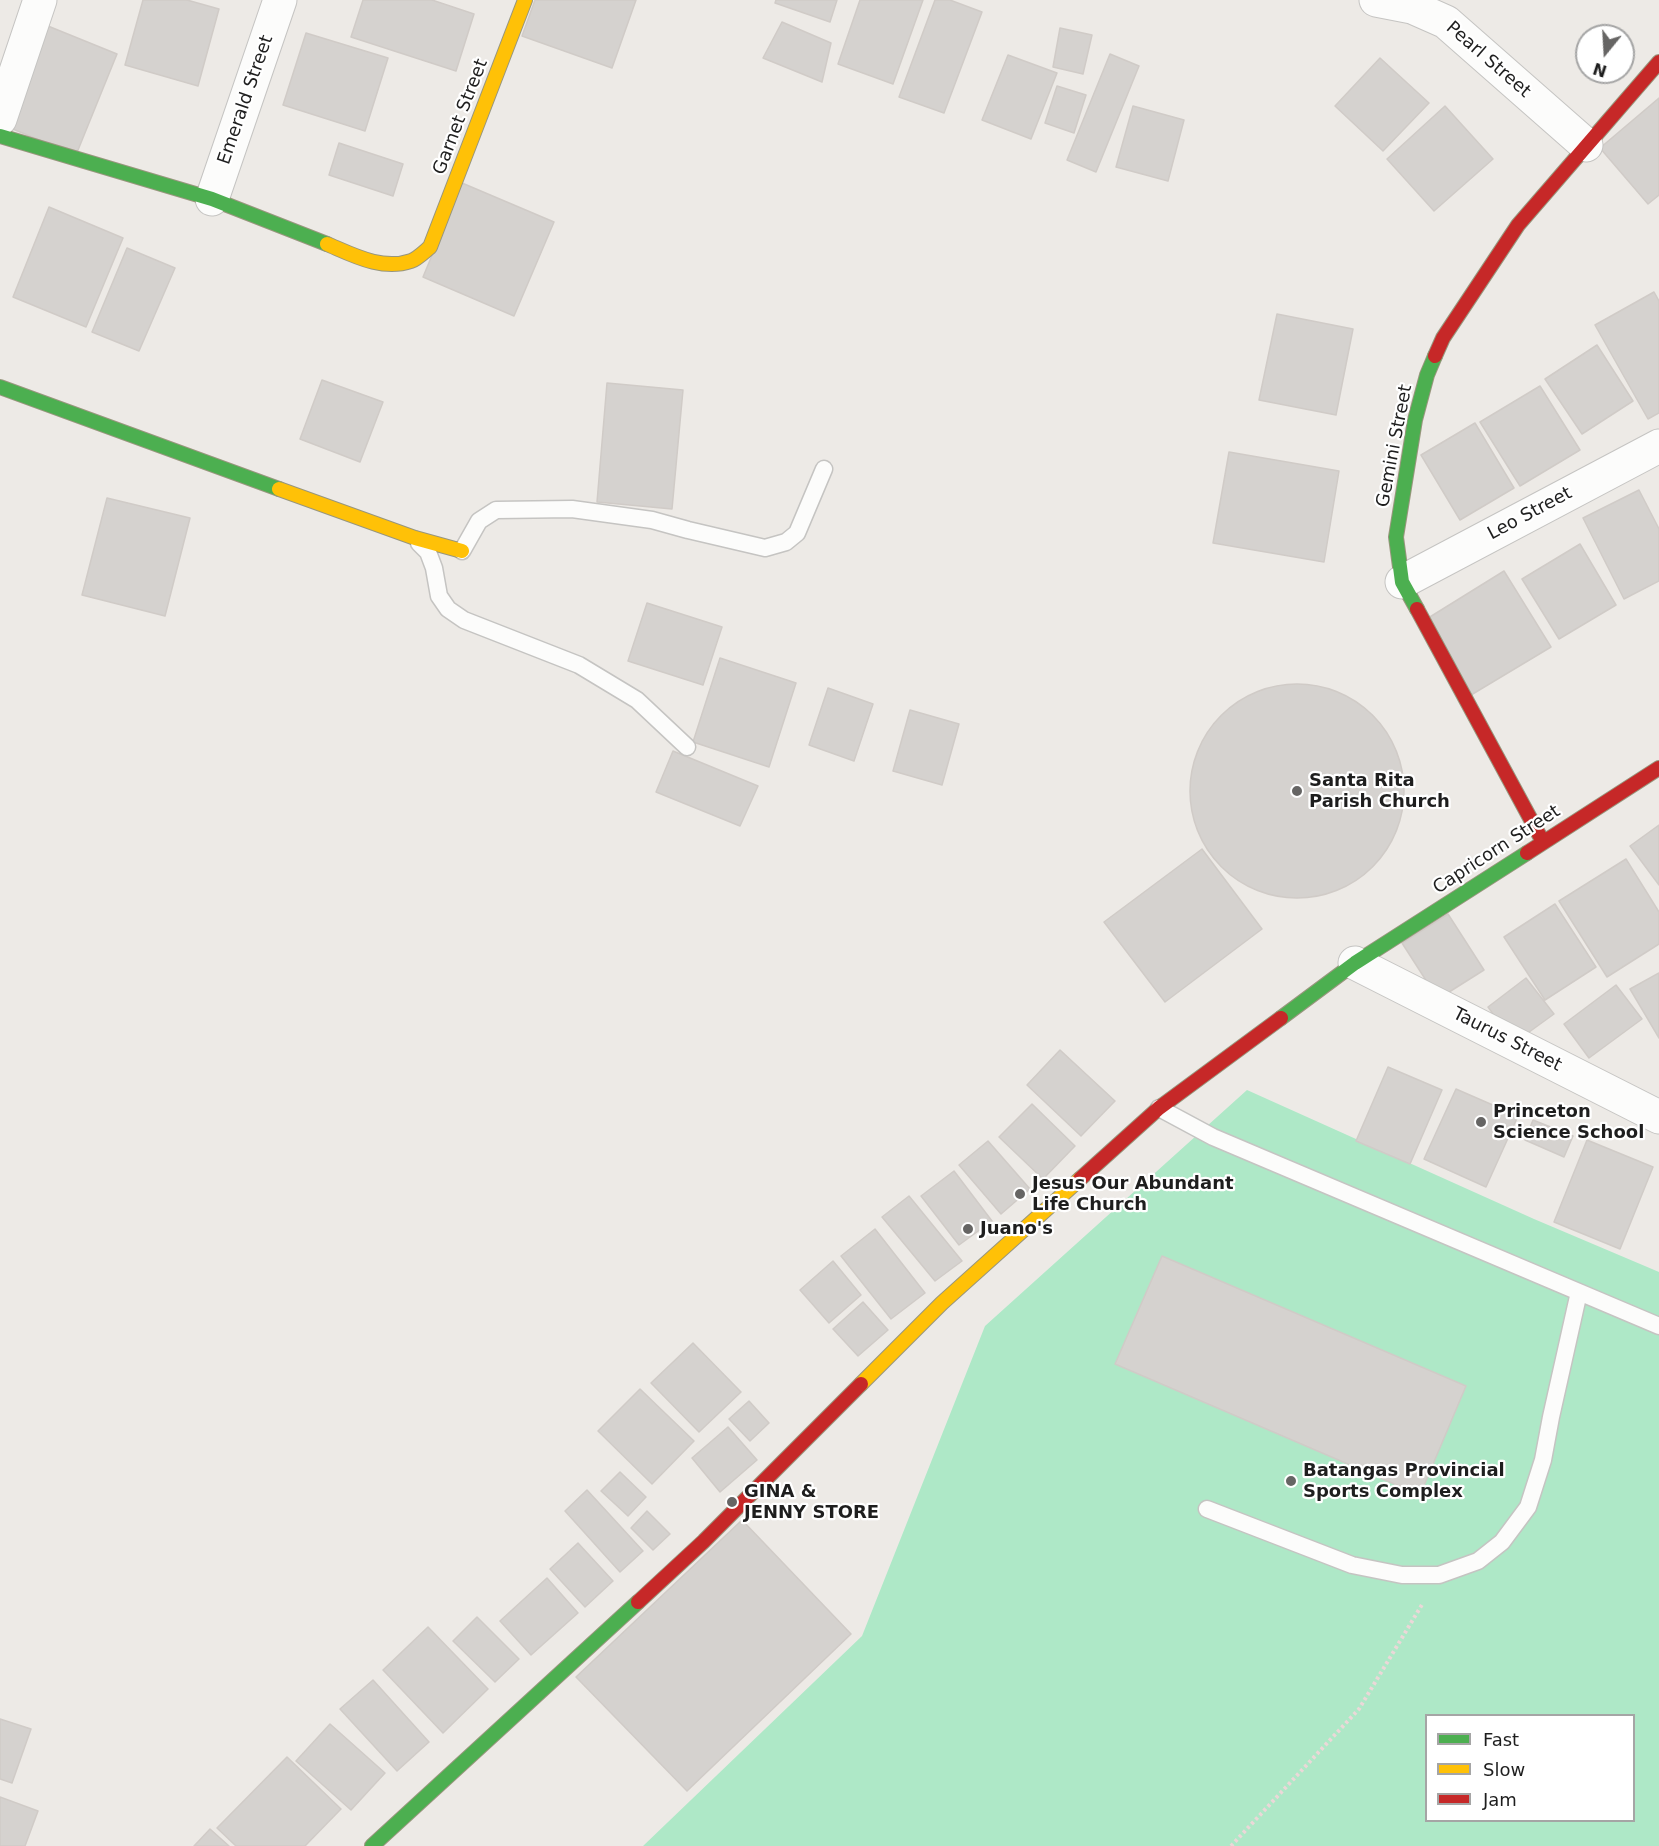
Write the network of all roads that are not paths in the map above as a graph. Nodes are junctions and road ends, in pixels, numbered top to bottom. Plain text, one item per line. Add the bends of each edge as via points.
1 (40, 0) edge
2 (280, 0) edge
3 (525, 0) edge
4 (1376, 0) edge
5 (1659, 62) edge
6 (0, 119) edge
7 (0, 136) edge
8 (1586, 145) junction
9 (212, 199) junction
10 (0, 387) edge
11 (1659, 446) edge
12 (824, 469) dead end
13 (415, 538) junction
14 (462, 551) joint
15 (1402, 582) junction
16 (687, 747) dead end
17 (1659, 768) edge
18 (1544, 842) junction
19 (1355, 963) junction
20 (1160, 1108) junction
21 (1659, 1117) edge
22 (1579, 1292) junction
23 (1659, 1326) edge
24 (1207, 1509) dead end
25 (372, 1846) edge

1 - 6 street
2 - 9 street, Emerald Street
3 - 9 street, Garnet Street via 430,247 412,261 374,263
4 - 8 street, Pearl Street via 1412,7 1446,22
5 - 8 street, Gemini Street
7 - 9 street
8 - 15 street, Gemini Street via 1518,225 1443,338 1427,375 1415,420 1396,537
10 - 13 street
11 - 15 street, Leo Street
12 - 14 lane via 797,534 765,548 652,520 572,509 496,510 479,521
13 - 14 street
13 - 16 lane via 428,552 439,596 448,609 464,620 579,665 637,700
15 - 18 street, Gemini Street
17 - 18 street, Capricorn Street
18 - 19 street, Capricorn Street
19 - 20 street, Capricorn Street
19 - 21 street, Taurus Street
20 - 22 lane via 1213,1137
20 - 25 street, Capricorn Street via 942,1303 704,1541
22 - 23 lane
22 - 24 lane via 1543,1460 1528,1507 1502,1542 1478,1561 1439,1575 1402,1575 1352,1565

